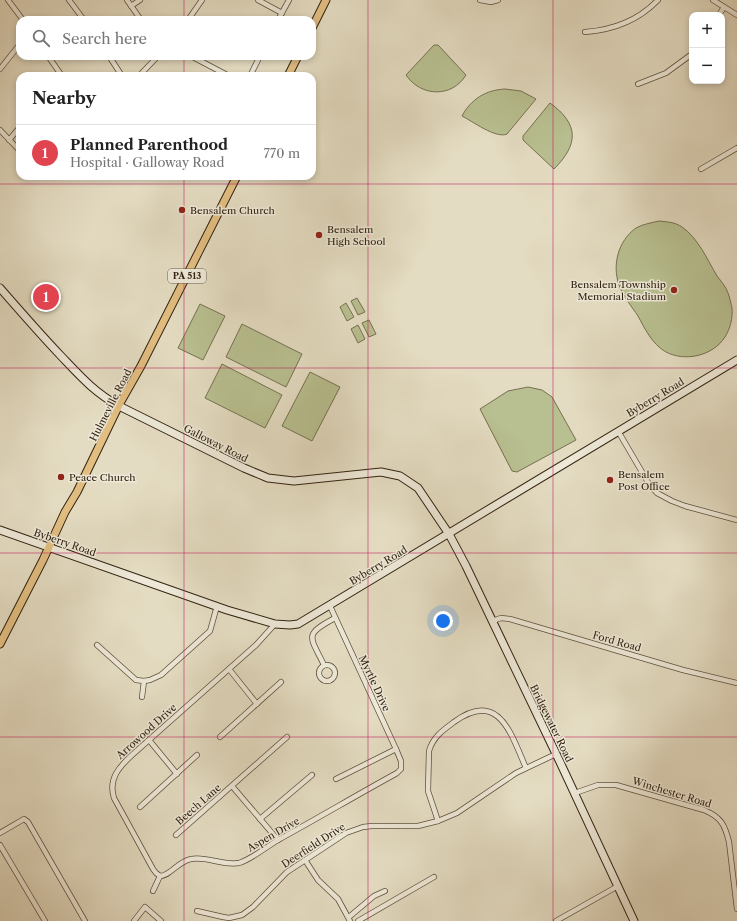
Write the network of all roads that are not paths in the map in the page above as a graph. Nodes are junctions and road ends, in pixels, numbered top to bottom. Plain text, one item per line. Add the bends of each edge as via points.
1 (8, 0) edge
2 (69, 0) edge
3 (127, 0) edge
4 (140, 0) edge
5 (202, 0) edge
6 (258, 0) edge
7 (289, 0) edge
8 (326, 0) edge
9 (480, 0) edge
10 (498, 0) edge
11 (658, 0) edge
12 (713, 0) edge
13 (131, 6) junction
14 (724, 7) junction
15 (721, 12) edge
16 (282, 13) junction
17 (737, 15) edge
18 (19, 16) edge
19 (81, 16) edge
20 (138, 16) edge
21 (191, 16) edge
22 (280, 16) edge
23 (316, 20) edge
24 (585, 32) dead end
25 (16, 49) edge
26 (689, 56) edge
27 (51, 60) edge
28 (112, 60) edge
29 (154, 60) edge
30 (199, 60) edge
31 (258, 60) edge
32 (296, 60) edge
33 (0, 70) edge
34 (59, 72) edge
35 (119, 72) edge
36 (143, 72) edge
37 (221, 72) edge
38 (252, 72) edge
39 (290, 72) edge
40 (638, 84) dead end
41 (0, 130) edge
42 (16, 132) edge
43 (9, 140) junction
44 (16, 147) edge
45 (737, 148) edge
46 (701, 170) dead end
47 (235, 180) edge
48 (0, 288) edge
49 (737, 360) edge
50 (119, 406) junction
51 (618, 431) junction
52 (737, 520) edge
53 (0, 530) edge
54 (449, 534) junction
55 (48, 547) junction
56 (217, 606) junction
57 (330, 606) junction
58 (333, 619) junction
59 (492, 621) junction
60 (276, 624) junction
61 (0, 644) edge
62 (96, 645) dead end
63 (324, 665) dead end
64 (229, 669) junction
65 (144, 681) junction
66 (281, 682) dead end
67 (737, 683) edge
68 (142, 697) dead end
69 (257, 704) junction
70 (220, 737) dead end
71 (287, 737) dead end
72 (149, 740) junction
73 (396, 749) junction
74 (556, 754) junction
75 (198, 756) dead end
76 (401, 767) joint
77 (526, 768) junction
78 (177, 774) junction
79 (312, 774) dead end
80 (336, 779) dead end
81 (232, 786) junction
82 (575, 794) junction
83 (140, 807) dead end
84 (260, 819) junction
85 (438, 821) junction
86 (0, 833) edge
87 (176, 835) dead end
88 (278, 840) junction
89 (0, 845) edge
90 (305, 860) junction
91 (160, 876) junction
92 (434, 877) dead end
93 (618, 886) junction
94 (154, 891) dead end
95 (385, 891) dead end
96 (737, 908) edge
97 (197, 911) dead end
98 (350, 919) edge
99 (45, 921) edge
100 (85, 921) edge
101 (134, 921) edge
102 (161, 921) edge
103 (358, 921) edge
104 (556, 921) edge
105 (634, 921) edge

1 - 18 street
2 - 19 street
3 - 13 street
4 - 13 street
5 - 21 street
6 - 16 street
7 - 16 street
8 - 23 main road
9 - 10 street
11 - 24 street via 639,16 622,25
12 - 14 street
13 - 20 street
14 - 15 street
14 - 17 street
16 - 22 street
25 - 33 street
26 - 40 street via 666,73
27 - 34 street
28 - 35 street
29 - 36 street
30 - 37 street
31 - 38 street
32 - 39 main road
41 - 43 street
42 - 43 street
43 - 44 street
45 - 46 street
47 - 50 main road, Hulmeville Road / PA 513
48 - 50 main road, Galloway Road via 88,384 100,395
49 - 51 main road, Byberry Road
50 - 54 main road, Galloway Road via 268,478 294,481 381,472 400,476 418,488
50 - 55 main road, Hulmeville Road / PA 513
51 - 52 street via 648,483 657,493 685,506
51 - 54 main road, Byberry Road
53 - 55 main road, Byberry Road
54 - 57 main road, Byberry Road
54 - 59 main road, Bridgewater Road
55 - 56 main road, Byberry Road
55 - 61 main road, Hulmeville Road / PA 513
56 - 60 main road, Byberry Road
56 - 65 street via 210,631 161,676
57 - 58 street, Myrtle Drive
57 - 60 main road, Byberry Road via 298,624
58 - 63 street via 312,633 313,642
58 - 73 street, Myrtle Drive
59 - 67 street, Ford Road via 510,619 683,670
59 - 74 main road, Bridgewater Road
60 - 64 street, Arrowood Drive
62 - 65 street via 136,680
64 - 69 street
64 - 72 street, Arrowood Drive
65 - 68 street
66 - 69 street
69 - 70 street
71 - 81 street, Beech Lane
72 - 78 street
72 - 91 street, Arrowood Drive via 117,770 112,792 153,869
73 - 76 street, Myrtle Drive
73 - 80 street
74 - 77 street, Deerfield Drive
74 - 82 main road, Bridgewater Road
75 - 78 street
76 - 88 street, Aspen Drive via 397,773
77 - 85 street, Deerfield Drive via 457,813
77 - 85 street via 501,718 483,710 460,717 436,737 429,751 428,791
78 - 83 street
79 - 84 street
81 - 84 street, Beech Lane
81 - 87 street, Beech Lane
82 - 93 main road, Bridgewater Road
82 - 96 street, Winchester Road via 598,785 616,785 712,813 722,822 730,846
84 - 88 street, Beech Lane
85 - 90 street, Deerfield Drive via 418,826 381,825 359,828 336,838
86 - 100 street via 24,819 28,822
88 - 91 street, Aspen Drive via 242,862 190,859 176,865 167,875
89 - 99 street
90 - 97 street, Deerfield Drive via 287,872 242,915 223,918
90 - 98 street via 314,875 338,899
91 - 94 street
92 - 103 street
93 - 104 street
93 - 105 main road, Bridgewater Road
95 - 98 street via 374,896
101 - 102 street via 145,907

